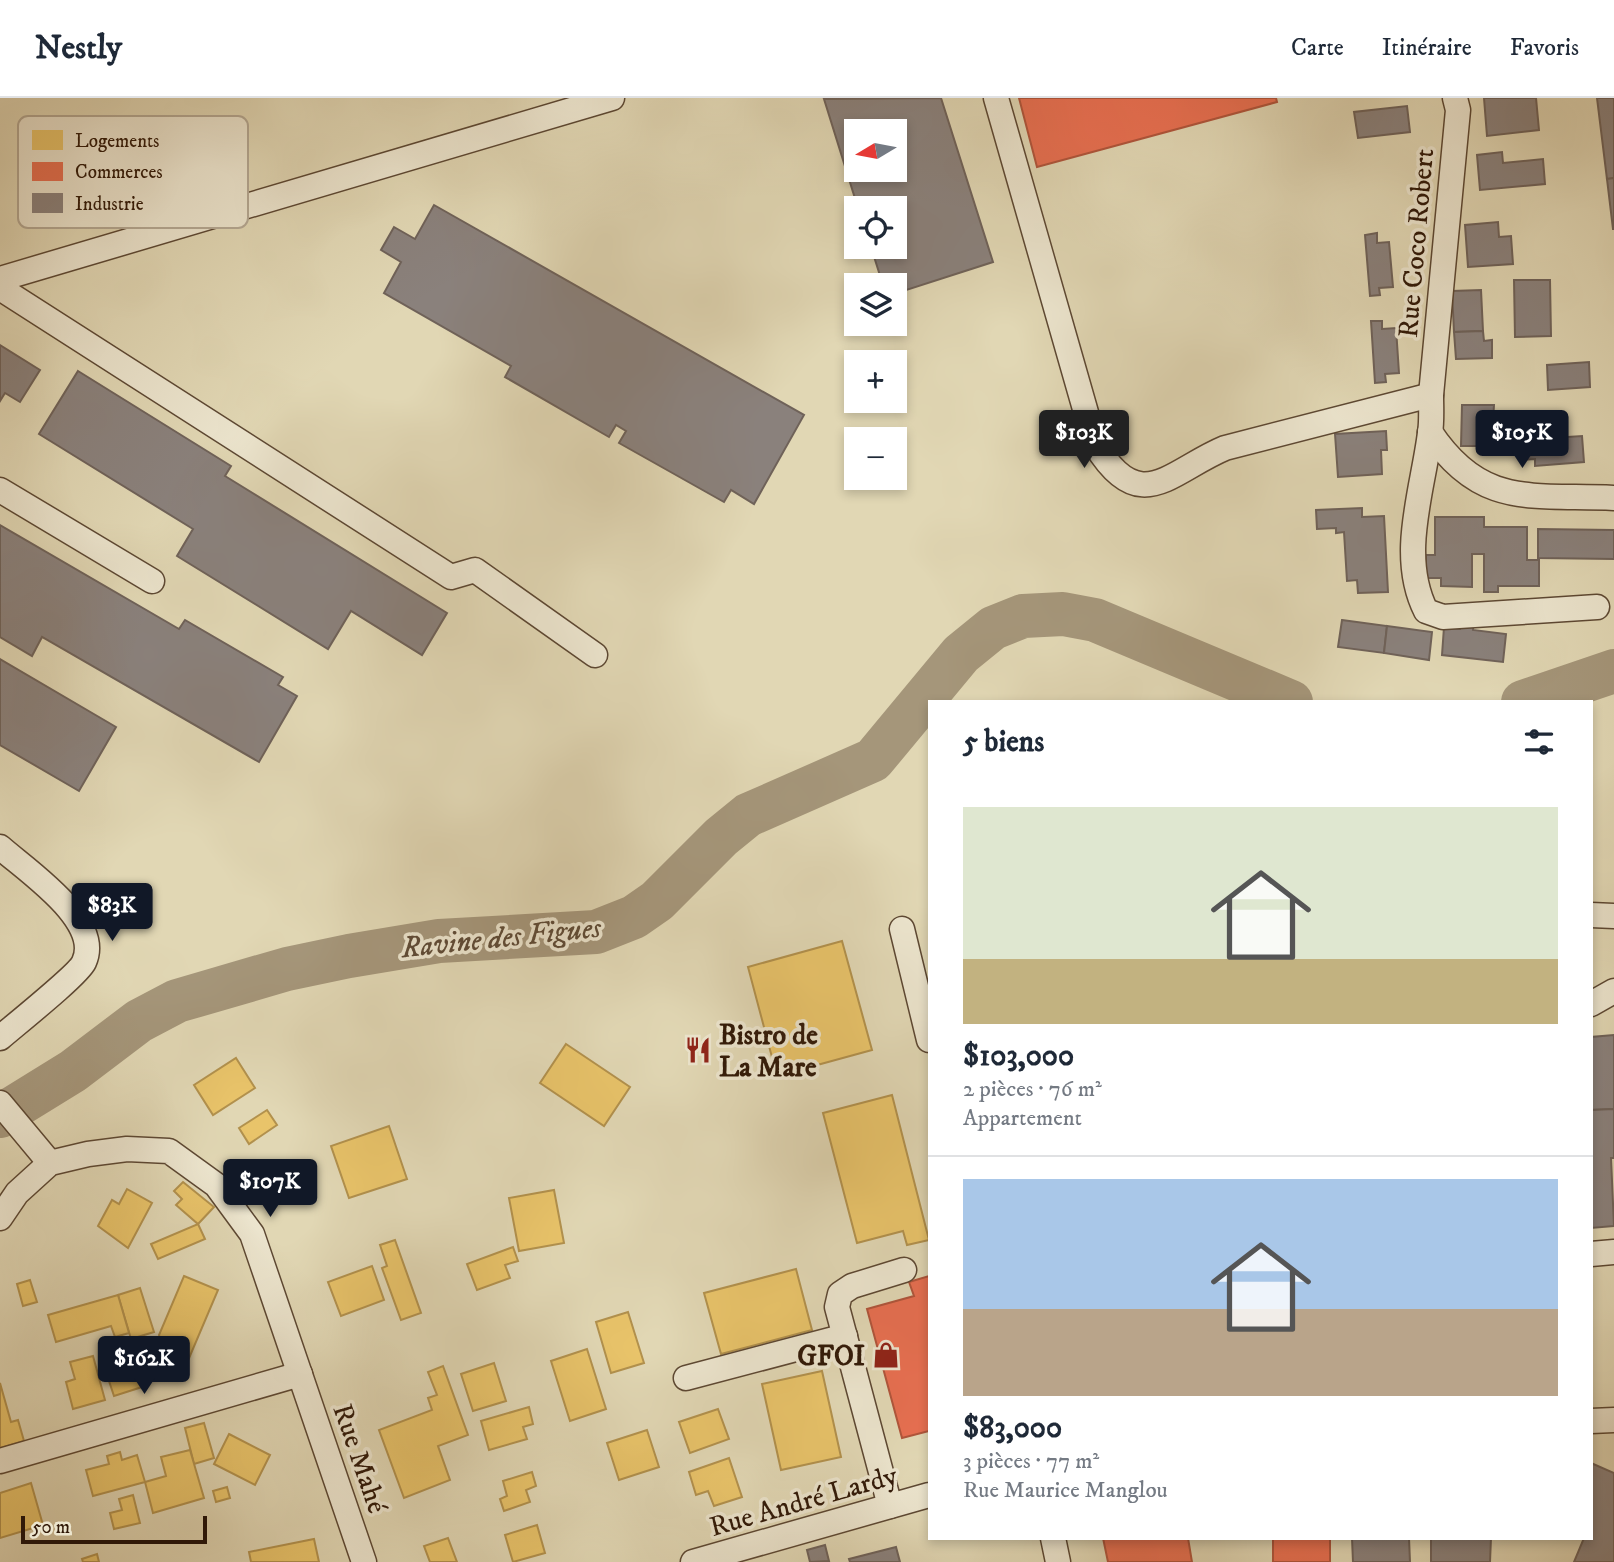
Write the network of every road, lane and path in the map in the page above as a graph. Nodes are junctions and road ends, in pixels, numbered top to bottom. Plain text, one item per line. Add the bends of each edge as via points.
1 (612, 98) edge
2 (996, 98) edge
3 (1455, 98) edge
4 (248, 206) edge
5 (172, 228) edge
6 (0, 279) edge
7 (0, 288) edge
8 (1430, 395) junction
9 (1430, 432) junction
10 (0, 490) edge
11 (1614, 498) edge
12 (152, 581) dead end
13 (1597, 607) dead end
14 (595, 655) dead end
15 (0, 847) edge
16 (1593, 915) edge
17 (1614, 916) edge
18 (902, 929) dead end
19 (1614, 991) edge
20 (1593, 1003) edge
21 (928, 1036) edge
22 (0, 1038) edge
23 (0, 1103) edge
24 (41, 1154) junction
25 (0, 1218) edge
26 (1614, 1252) edge
27 (1593, 1254) edge
28 (904, 1270) dead end
29 (845, 1336) junction
30 (300, 1374) junction
31 (686, 1378) dead end
32 (1614, 1420) edge
33 (1593, 1421) edge
34 (0, 1461) edge
35 (928, 1495) edge
36 (890, 1506) junction
37 (1053, 1540) edge
38 (697, 1561) edge
39 (365, 1562) edge
40 (1058, 1562) edge

1 - 4 street
2 - 8 street via 1095,444 1110,469 1128,481 1149,485 1169,481 1225,449
3 - 8 street, Rue Coco Robert via 1458,110
5 - 6 street
7 - 14 street via 452,577 475,570
8 - 9 street, Rue Coco Robert
9 - 11 street via 1461,471 1482,485 1506,492
9 - 13 street, Rue Coco Robert via 1419,489 1414,567 1416,591 1426,611 1463,617
10 - 12 street
15 - 22 street via 79,918 89,944 84,964
16 - 17 street
18 - 21 street
19 - 20 street
23 - 24 street
24 - 25 street, Rue Mahé
24 - 30 street, Rue Mahé via 169,1151 216,1185 252,1234
26 - 27 street
28 - 29 street via 852,1286 841,1294 837,1307
29 - 31 street
29 - 36 street
30 - 34 street
30 - 39 street, Rue Mahé
32 - 33 street
35 - 36 street, Rue André Lardy
36 - 38 street, Rue André Lardy
37 - 40 street

